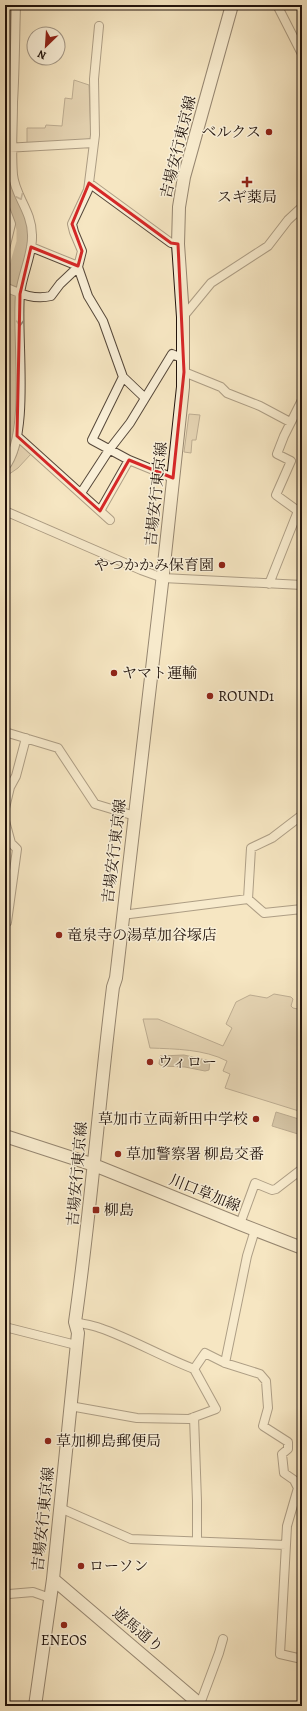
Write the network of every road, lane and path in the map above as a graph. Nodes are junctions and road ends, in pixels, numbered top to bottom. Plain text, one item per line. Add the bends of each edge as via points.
1 (16, 5) edge
2 (232, 5) edge
3 (277, 5) edge
4 (99, 26) dead end
5 (302, 54) edge
6 (93, 143) junction
7 (10, 148) edge
8 (89, 183) junction
9 (302, 207) edge
10 (5, 208) edge
11 (6, 239) edge
12 (178, 244) junction
13 (31, 247) junction
14 (5, 249) edge
15 (78, 267) junction
16 (5, 287) edge
17 (19, 293) junction
18 (183, 317) junction
19 (184, 359) junction
20 (184, 372) junction
21 (123, 377) junction
22 (145, 398) junction
23 (302, 400) edge
24 (290, 422) junction
25 (17, 436) junction
26 (109, 450) junction
27 (129, 460) junction
28 (5, 467) edge
29 (173, 478) junction
30 (81, 493) junction
31 (5, 511) edge
32 (100, 511) junction
33 (300, 512) edge
34 (110, 520) dead end
35 (162, 578) junction
36 (269, 584) junction
37 (302, 585) edge
38 (5, 732) edge
39 (26, 738) junction
40 (5, 808) edge
41 (302, 815) edge
42 (135, 816) junction
43 (5, 821) edge
44 (248, 899) junction
45 (302, 909) edge
46 (122, 916) junction
47 (5, 922) edge
48 (5, 1136) edge
49 (94, 1165) junction
50 (302, 1170) edge
51 (240, 1224) junction
52 (255, 1230) junction
53 (302, 1248) edge
54 (75, 1322) junction
55 (5, 1327) edge
56 (76, 1345) junction
57 (225, 1363) junction
58 (194, 1369) junction
59 (70, 1406) junction
60 (194, 1417) junction
61 (300, 1488) edge
62 (60, 1508) junction
63 (197, 1541) junction
64 (286, 1545) junction
65 (53, 1579) junction
66 (5, 1592) edge
67 (50, 1598) junction
68 (223, 1638) dead end
69 (302, 1659) edge
70 (201, 1705) edge
71 (35, 1706) edge

1 - 7 street
2 - 12 main road, 吉場安行東京線 via 183,184 179,207
3 - 5 street
4 - 6 street via 94,79
6 - 7 street
6 - 8 street
7 -> 13 street via 15,183 32,224
8 - 12 street via 172,243
8 - 15 street via 72,224 82,251
9 - 18 street via 288,220 268,246 211,283
10 - 11 street via 11,224
11 - 14 street
12 - 18 main road, 吉場安行東京線
13 - 15 street
13 - 17 street
15 - 17 street via 51,296 41,298
15 - 21 street via 88,296 104,322
16 - 17 street
17 -> 25 street via 21,353
18 - 19 main road, 吉場安行東京線
19 - 20 main road, 吉場安行東京線
19 - 22 street via 172,354
20 - 24 street via 221,386 227,393
20 - 29 main road, 吉場安行東京線
21 - 22 street
21 - 26 street via 92,440
22 - 26 street
23 - 24 street
24 - 33 street via 277,454 291,461 276,495
25 - 28 street via 15,449
25 - 30 street
26 - 27 street
26 - 30 street
27 - 29 street
27 - 32 street
29 - 35 main road, 吉場安行東京線
30 - 32 street
31 - 35 street
32 - 34 street
33 - 36 street
35 - 36 street
35 - 42 main road, 吉場安行東京線
36 - 37 street
38 - 39 street
39 - 40 street
39 - 42 street via 58,748 95,804
41 - 44 street via 272,838 251,848
42 - 46 main road, 吉場安行東京線
43 - 47 street via 11,843 17,849
44 - 45 street via 264,913
44 - 46 street
46 - 49 main road, 吉場安行東京線
48 - 49 main road, 川口草加線
49 - 51 main road, 川口草加線
49 - 54 main road, 吉場安行東京線
50 - 51 street via 276,1189 272,1190 255,1183
51 - 52 main road, 川口草加線
52 - 53 main road, 川口草加線
52 - 57 street via 247,1256
54 - 56 main road, 吉場安行東京線 via 78,1333
54 - 58 street via 99,1328
55 - 56 street
56 - 59 main road, 吉場安行東京線
57 - 58 street via 205,1353
57 - 61 street via 260,1374 266,1381 268,1408 263,1426 288,1442 288,1449 282,1454 284,1473
58 - 60 street via 216,1409
59 - 60 street via 138,1418
59 - 62 main road, 吉場安行東京線
60 - 63 street
61 - 64 street via 287,1526
62 - 63 street via 131,1539
62 - 65 main road, 吉場安行東京線
63 - 64 street
64 - 69 street via 280,1654
65 - 67 main road, 吉場安行東京線
65 - 70 main road, 遊馬通り
66 - 67 street via 33,1592
67 - 71 main road, 吉場安行東京線
68 - 70 street

